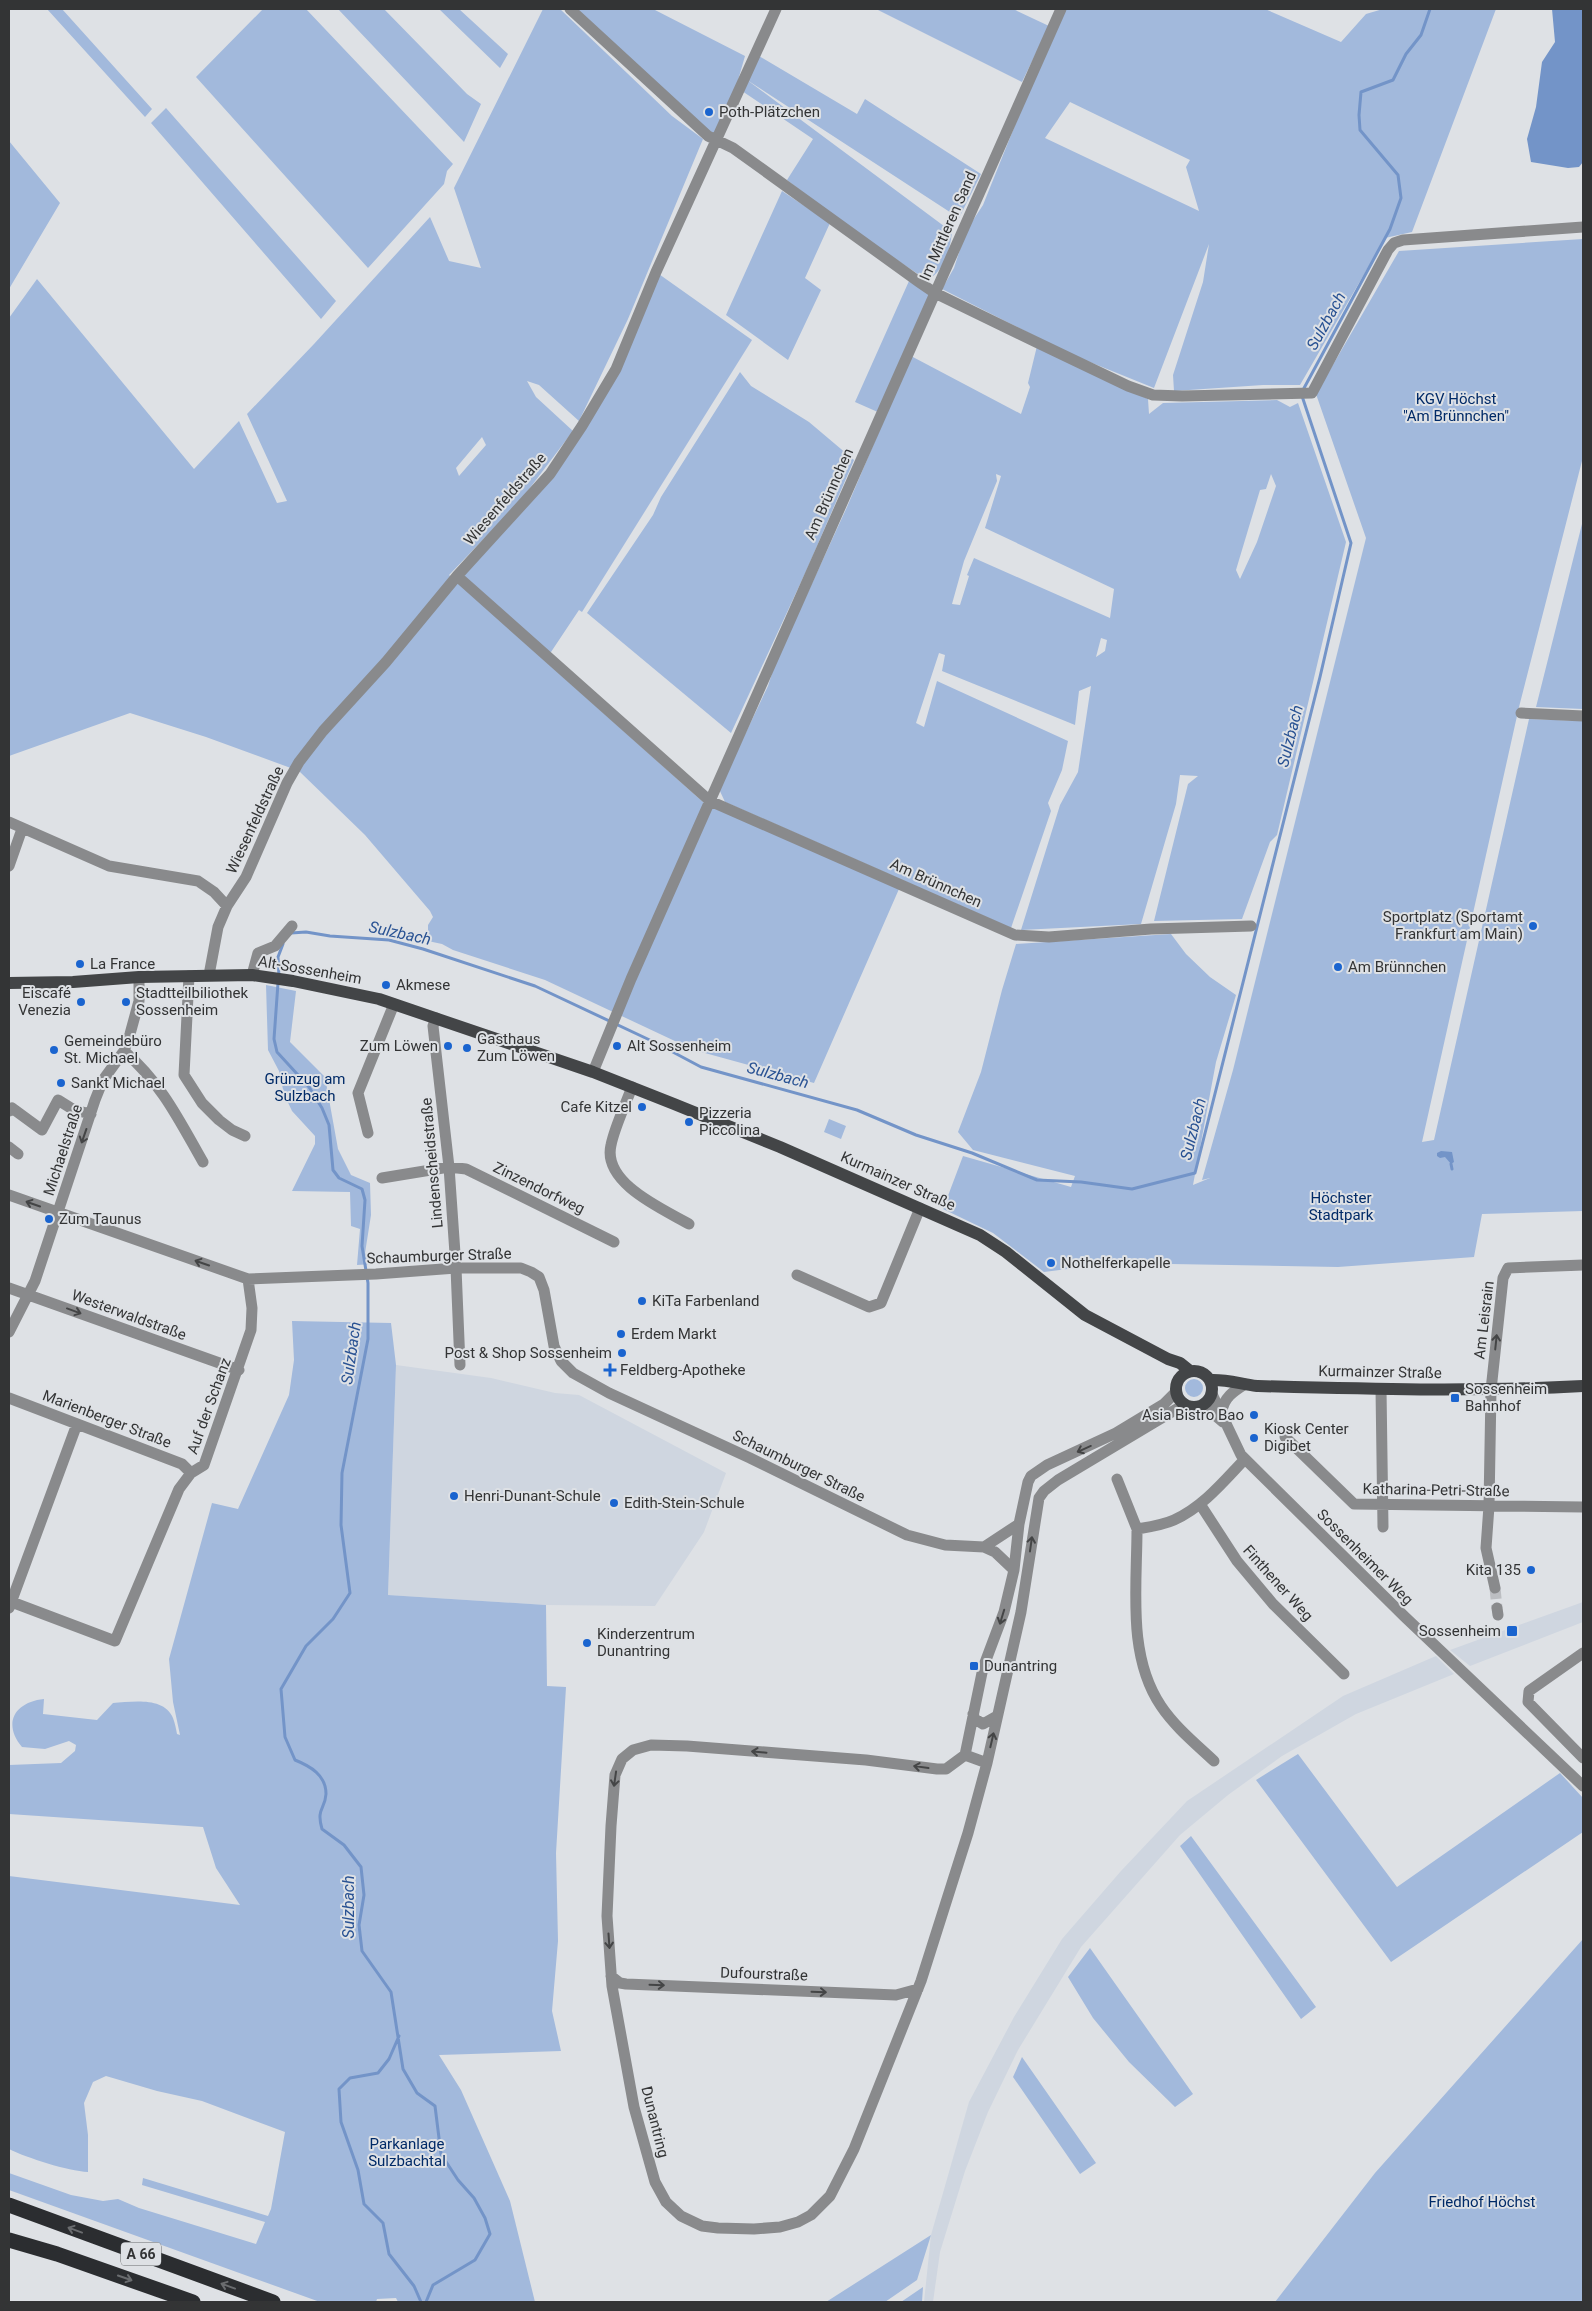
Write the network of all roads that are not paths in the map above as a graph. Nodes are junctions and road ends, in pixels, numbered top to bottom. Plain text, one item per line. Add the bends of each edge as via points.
1 (570, 9) edge
2 (776, 9) edge
3 (1061, 9) edge
4 (716, 138) junction
5 (1583, 227) edge
6 (935, 293) junction
7 (457, 576) junction
8 (1521, 713) dead end
9 (1583, 716) edge
10 (710, 800) junction
11 (9, 822) edge
12 (22, 828) junction
13 (9, 866) edge
14 (227, 906) junction
15 (292, 926) dead end
16 (1252, 926) dead end
17 (209, 975) junction
18 (252, 975) junction
19 (189, 976) junction
20 (139, 977) junction
21 (9, 983) edge
22 (394, 1004) junction
23 (436, 1018) junction
24 (124, 1051) junction
25 (593, 1072) junction
26 (632, 1087) junction
27 (9, 1111) edge
28 (91, 1114) junction
29 (368, 1132) dead end
30 (245, 1136) dead end
31 (204, 1162) dead end
32 (449, 1167) junction
33 (382, 1178) dead end
34 (9, 1195) edge
35 (920, 1208) junction
36 (58, 1212) junction
37 (689, 1224) dead end
38 (614, 1242) dead end
39 (1583, 1265) edge
40 (456, 1268) junction
41 (797, 1275) dead end
42 (248, 1279) junction
43 (9, 1288) edge
44 (28, 1294) junction
45 (9, 1332) edge
46 (1168, 1359) junction
47 (460, 1365) dead end
48 (239, 1370) junction
49 (1190, 1371) junction
50 (1241, 1384) junction
51 (1177, 1386) junction
52 (1583, 1386) edge
53 (1211, 1388) junction
54 (1381, 1389) junction
55 (1491, 1390) junction
56 (9, 1398) edge
57 (1190, 1406) junction
58 (1223, 1417) junction
59 (77, 1424) junction
60 (1285, 1437) dead end
61 (1107, 1444) junction
62 (1061, 1458) junction
63 (1245, 1459) junction
64 (1045, 1466) junction
65 (1075, 1470) junction
66 (191, 1473) junction
67 (1117, 1479) dead end
68 (1058, 1480) junction
69 (1200, 1504) junction
70 (1382, 1504) junction
71 (1489, 1506) junction
72 (1583, 1508) edge
73 (1019, 1524) junction
74 (1382, 1527) dead end
75 (1137, 1529) junction
76 (984, 1547) junction
77 (1014, 1570) junction
78 (1495, 1588) tunnel mouth
79 (10, 1604) edge
80 (1583, 1653) edge
81 (1344, 1674) dead end
82 (973, 1714) junction
83 (997, 1716) junction
84 (1568, 1743) junction
85 (1550, 1754) junction
86 (964, 1755) junction
87 (1583, 1758) edge
88 (1214, 1761) dead end
89 (987, 1764) junction
90 (1583, 1786) edge
91 (611, 1976) junction
92 (918, 1988) junction
93 (9, 2206) edge
94 (9, 2235) edge
95 (9, 2240) edge
96 (30, 2245) junction
97 (193, 2302) edge
98 (274, 2302) edge

1 - 4 street, Im Mittleren Sand via 692,122 708,136
2 - 4 street, Wiesenfeldstraße
3 - 6 street, Im Mittleren Sand
4 - 6 street, Im Mittleren Sand
4 - 7 street, Wiesenfeldstraße via 611,377 550,474
5 - 6 street via 1394,243 1380,264 1315,392 1153,395
6 - 10 street, Am Brünnchen
7 - 10 street, Am Brünnchen
7 - 14 street, Wiesenfeldstraße via 308,749 288,783 246,877
8 - 9 street
10 - 16 street, Am Brünnchen via 1015,935 1049,937
10 - 25 street, Am Brünnchen via 630,979
11 - 12 street
12 - 13 street
12 - 14 street via 109,866 198,880
14 - 17 street, Wiesenfeldstraße via 218,927
15 - 18 street via 275,946 258,953
17 - 18 main road, Alt-Sossenheim
17 - 19 main road, Alt-Sossenheim
18 - 22 main road, Alt-Sossenheim
19 - 20 main road, Alt-Sossenheim
19 - 30 street via 184,1075 219,1120
20 - 21 main road, Alt-Sossenheim
20 - 24 street, Michaelstraße via 139,1001
22 - 23 main road, Alt-Sossenheim
22 - 29 street via 358,1093
23 - 25 main road, Alt-Sossenheim
23 - 32 street, Lindenscheidstraße via 433,1026
24 - 28 street, Michaelstraße via 103,1080
24 - 31 street via 153,1079 179,1116
25 - 26 main road, Kurmainzer Straße
26 - 35 main road, Kurmainzer Straße
26 - 37 street via 610,1146 610,1164 642,1198
27 - 28 street via 12,1108 42,1130 58,1100 74,1110
28 -> 36 street, Michaelstraße
32 - 33 street
32 - 38 street, Zinzendorfweg via 466,1169
32 - 40 street, Lindenscheidstraße
36 -> 34 street, Schaumburger Straße
35 - 41 street via 881,1303 869,1307
35 - 46 main road, Kurmainzer Straße via 992,1242 1085,1315
42 -> 36 street, Schaumburger Straße
36 - 44 street, Michaelstraße
55 -> 39 street, Am Leisrain via 1505,1272 1508,1268
40 - 42 street, Schaumburger Straße
40 - 47 street, Lindenscheidstraße
40 - 76 street, Schaumburger Straße via 521,1268 539,1277 554,1346 561,1361 573,1374 609,1394 907,1535 945,1545
42 - 48 street, Auf der Schanz via 251,1330
43 - 44 street, Westerwaldstraße
44 - 45 street, Michaelstraße
44 -> 48 street, Westerwaldstraße
46 - 49 main road, Kurmainzer Straße
46 - 51 main road
48 - 66 street, Auf der Schanz via 204,1465
49 - 51 main road
49 - 53 main road via 1200,1372
50 - 53 main road, Kurmainzer Straße via 1230,1380
50 - 54 main road, Kurmainzer Straße
50 - 58 street via 1222,1406
51 - 57 main road
51 - 61 street, Dunantring via 1164,1404
52 - 55 main road, Kurmainzer Straße
53 - 57 main road via 1206,1403
53 - 58 street, Sossenheimer Weg
54 - 55 main road, Kurmainzer Straße
54 - 70 street
55 - 71 street
56 - 59 street, Marienberger Straße
57 - 58 street
57 - 61 street, Dunantring
58 - 63 street, Sossenheimer Weg
59 - 66 street, Marienberger Straße via 182,1464
59 - 79 street
60 - 70 street, Katharina-Petri-Straße via 1354,1504
61 -> 62 street, Dunantring
61 - 65 street, Dunantring
62 - 64 street, Dunantring
62 - 65 street via 1066,1458
63 - 69 street
63 - 85 street, Sossenheimer Weg via 1405,1618
64 - 68 street
64 - 73 street, Dunantring via 1028,1482
65 - 68 street, Dunantring
66 - 79 street, Auf der Schanz via 179,1489 116,1641
67 - 75 street
83 -> 68 street, Dunantring via 1020,1612 1036,1507 1044,1491
69 - 75 street via 1174,1520
69 - 81 street, Finthener Weg via 1237,1562 1272,1604
70 - 71 street, Katharina-Petri-Straße
70 - 74 street
71 - 72 street, Katharina-Petri-Straße
71 - 78 street via 1486,1548
73 - 76 street
73 - 77 street, Dunantring
75 - 88 street via 1137,1628 1148,1682 1161,1706
76 - 77 street via 995,1552
77 -> 82 street, Dunantring via 1004,1612 983,1668
80 - 84 street via 1529,1691 1528,1702
82 - 83 street via 983,1724
82 - 86 street, Dunantring
89 -> 83 street, Dunantring
84 - 85 street
84 - 87 street
85 - 90 street, Sossenheimer Weg
86 - 89 street
86 -> 91 street, Dunantring via 942,1770 866,1760 687,1746 651,1745 633,1750 622,1759 615,1775 610,1826 607,1916
89 - 92 street, Dunantring
91 -> 92 street, Dufourstraße via 620,1983 635,1984 896,1994
91 - 92 street, Dunantring via 634,2107 655,2182 674,2211 702,2226 718,2228 754,2229 791,2224 811,2215 830,2196 854,2149
98 -> 93 highway, A 66
94 - 96 highway, A 66
95 - 96 highway, A 66
96 -> 97 highway, A 66

